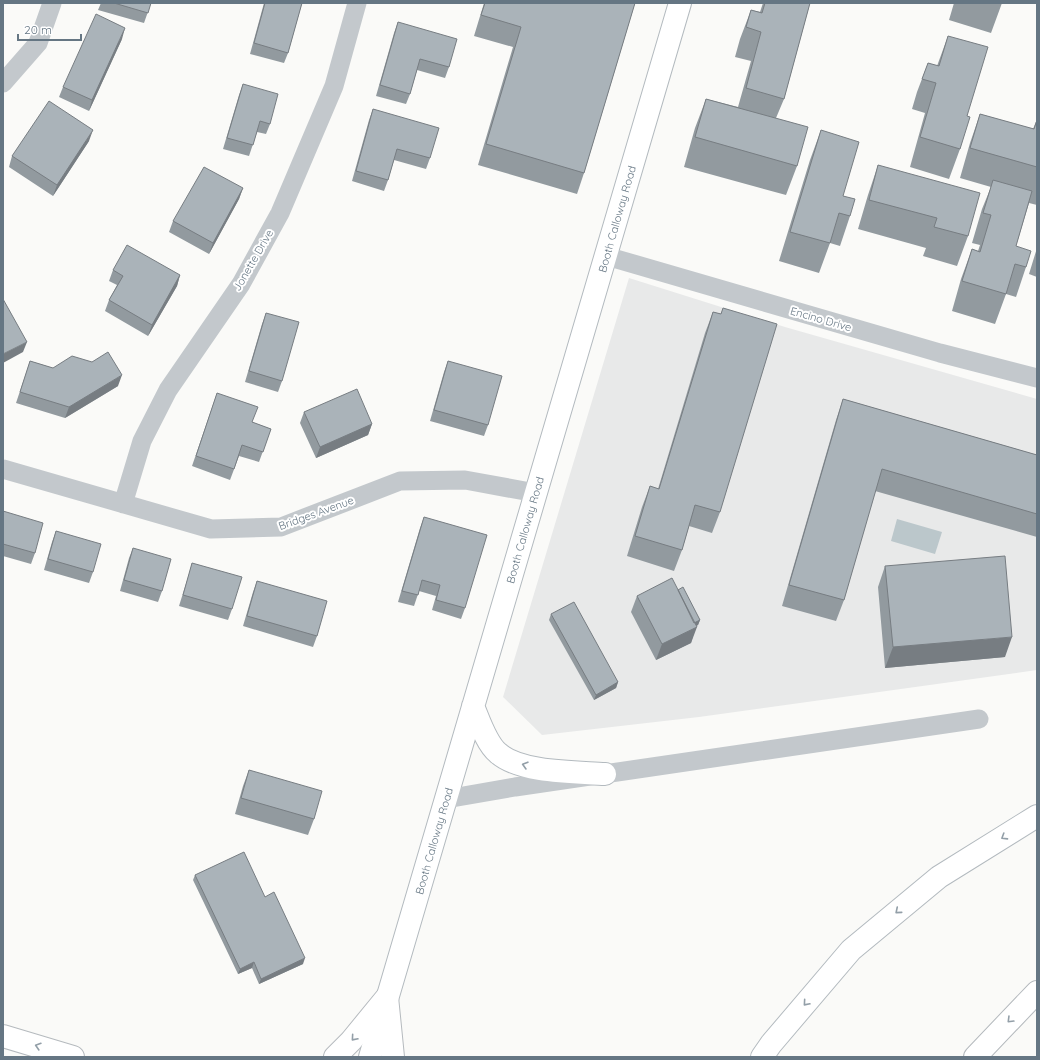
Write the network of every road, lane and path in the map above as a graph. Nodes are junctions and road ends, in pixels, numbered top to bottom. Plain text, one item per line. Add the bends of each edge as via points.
1 (52, 3) edge
2 (357, 3) edge
3 (680, 3) edge
4 (3, 83) edge
5 (606, 256) junction
6 (1037, 378) edge
7 (3, 469) edge
8 (536, 493) junction
9 (123, 504) junction
10 (473, 706) junction
11 (979, 719) dead end
12 (605, 774) junction
13 (446, 799) junction
14 (1037, 816) edge
15 (1037, 992) edge
16 (388, 997) junction
17 (3, 1036) edge
18 (73, 1057) edge
19 (335, 1057) edge
20 (370, 1057) edge
21 (392, 1057) edge
22 (762, 1057) edge
23 (975, 1057) edge

1 - 4 street via 38,43
2 - 9 street, Jonette Drive via 334,86 280,213 241,284 168,390 142,441
3 - 5 main road, Booth Calloway Road
5 - 6 street, Encino Drive via 940,353
5 - 8 main road, Booth Calloway Road
7 - 9 street, Bridges Avenue
8 - 9 street, Bridges Avenue via 465,480 400,481 281,527 211,529
8 - 10 main road, Booth Calloway Road
12 -> 10 main road via 555,771 509,760 497,752 488,739
10 - 13 main road, Booth Calloway Road
11 - 12 street
12 - 13 street
13 - 16 main road, Booth Calloway Road
14 -> 22 main road via 939,877 851,950
15 -> 23 main road
16 -> 19 main road via 351,1042
16 - 20 main road, Booth Calloway Road
16 - 21 main road
18 -> 17 main road

